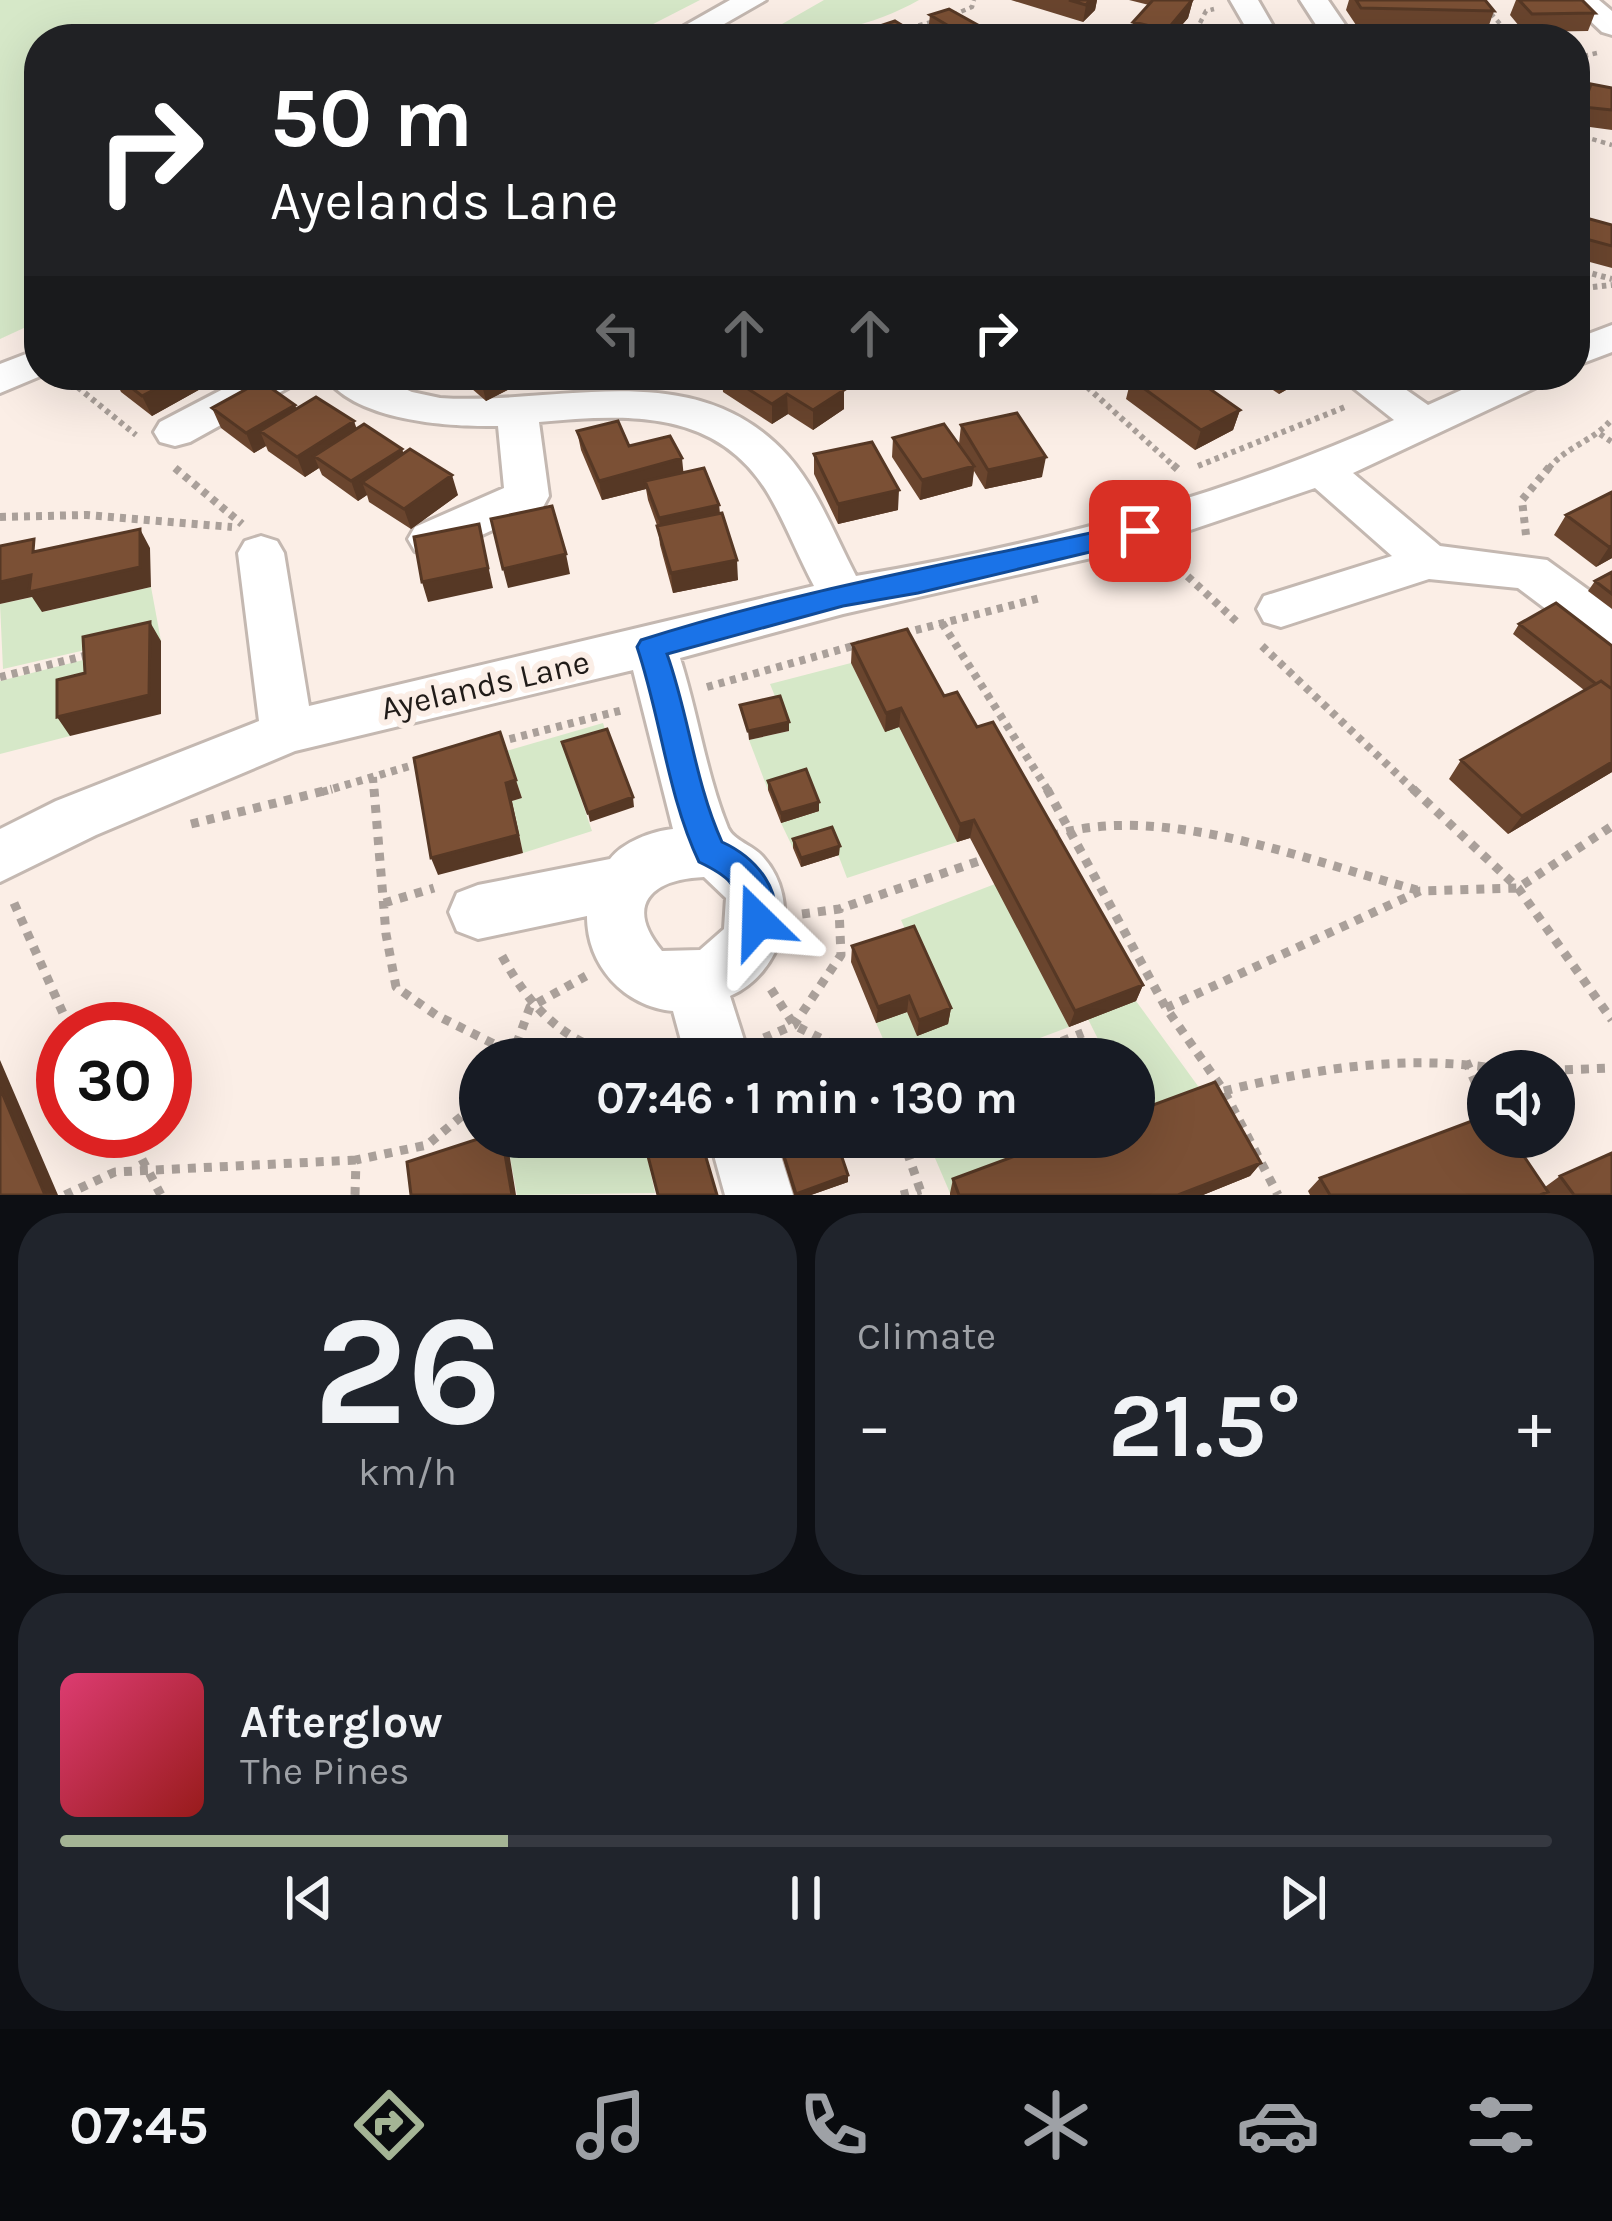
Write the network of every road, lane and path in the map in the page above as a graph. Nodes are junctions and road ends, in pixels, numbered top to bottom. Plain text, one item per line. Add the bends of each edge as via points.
1 (752, 0) edge
2 (974, 0) edge
3 (1582, 0) edge
4 (705, 24) edge
5 (923, 24) edge
6 (1599, 32) edge
7 (253, 390) edge
8 (372, 390) edge
9 (590, 390) edge
10 (605, 390) edge
11 (1091, 390) edge
12 (1379, 390) edge
13 (1497, 390) edge
14 (517, 412) junction
15 (1612, 419) edge
16 (1426, 423) junction
17 (175, 432) dead end
18 (1600, 434) junction
19 (1612, 442) edge
20 (1322, 470) junction
21 (1182, 472) dead end
22 (0, 517) edge
23 (431, 539) edge
24 (255, 541) joint
25 (1153, 553) junction
26 (1428, 562) junction
27 (1530, 572) junction
28 (1057, 593) dead end
29 (843, 596) junction
30 (930, 604) junction
31 (1259, 625) junction
32 (1612, 633) edge
33 (898, 635) edge
34 (875, 640) edge
35 (651, 647) junction
36 (88, 655) edge
37 (0, 677) edge
38 (669, 699) junction
39 (287, 732) junction
40 (491, 744) edge
41 (428, 760) edge
42 (373, 777) junction
43 (1612, 826) edge
44 (177, 827) dead end
45 (1073, 829) junction
46 (1044, 838) edge
47 (710, 852) junction
48 (982, 860) edge
49 (7, 880) edge
50 (625, 882) junction
51 (1519, 888) junction
52 (1420, 891) junction
53 (34, 892) dead end
54 (839, 909) junction
55 (0, 912) edge
56 (478, 912) joint
57 (733, 950) junction
58 (624, 955) junction
59 (1598, 1001) junction
60 (59, 1002) edge
61 (1612, 1002) edge
62 (530, 1007) junction
63 (1166, 1009) junction
64 (1612, 1020) edge
65 (794, 1025) junction
66 (1083, 1033) edge
67 (478, 1038) edge
68 (519, 1038) edge
69 (570, 1038) edge
70 (737, 1038) edge
71 (765, 1038) edge
72 (820, 1038) edge
73 (1070, 1038) edge
74 (1465, 1060) joint
75 (1467, 1065) edge
76 (1612, 1068) edge
77 (1575, 1069) edge
78 (1224, 1090) junction
79 (459, 1118) edge
80 (143, 1158) edge
81 (748, 1158) edge
82 (909, 1158) edge
83 (356, 1160) junction
84 (149, 1170) junction
85 (921, 1192) edge
86 (65, 1195) edge
87 (161, 1195) edge
88 (355, 1195) edge
89 (759, 1195) edge
90 (901, 1195) edge
91 (1278, 1195) edge

1 - 4 street
2 - 5 path
3 - 6 street
7 - 17 street
8 - 14 street via 401,405 452,413
9 - 14 street
10 - 29 street via 674,407 749,442 774,468
11 - 21 path
12 - 16 street
13 - 16 street, Ayelands Lane
14 - 23 street via 527,496
15 - 18 path
16 - 20 street, Ayelands Lane
18 - 19 path
18 - 27 path via 1560,454 1522,500
20 - 25 street, Ayelands Lane
20 - 26 street
22 - 24 path via 87,515
24 - 39 street
25 - 30 street, Ayelands Lane
25 - 31 path
26 - 27 street
26 - 31 street
27 - 32 street
28 - 30 path
29 - 30 street, Ayelands Lane
29 - 35 street, Ayelands Lane
30 - 33 path
30 - 45 path
31 - 51 path
34 - 38 path
35 - 38 street
35 - 39 street, Ayelands Lane
36 - 37 path
38 - 40 path
38 - 47 street
39 - 49 street, Ayelands Lane via 76,818
41 - 42 path
42 - 44 path
42 - 67 path via 396,988
43 - 51 path
45 - 46 path
45 - 52 path via 1168,824
45 - 63 path
47 - 50 street via 664,853
47 - 57 street via 732,862 757,898
48 - 54 path
49 - 53 path
49 - 55 path
49 - 60 path
50 - 56 street
50 - 58 street via 614,911
51 - 52 path
51 - 59 path
52 - 63 path
54 - 57 path
54 - 65 path via 841,955
56 - 62 path
57 - 58 street via 668,980
57 - 65 path
57 - 70 street
58 - 62 path
59 - 61 path
59 - 64 path
62 - 68 path
62 - 69 path
63 - 78 path
65 - 71 path
65 - 72 path
66 - 73 path
74 - 75 path
74 - 78 path via 1317,1068
76 - 77 path
78 - 91 path
79 - 83 path via 427,1145
80 - 84 path
81 - 89 street
82 - 85 path
83 - 84 path
83 - 88 path
84 - 86 path via 115,1172
84 - 87 path
85 - 90 path

